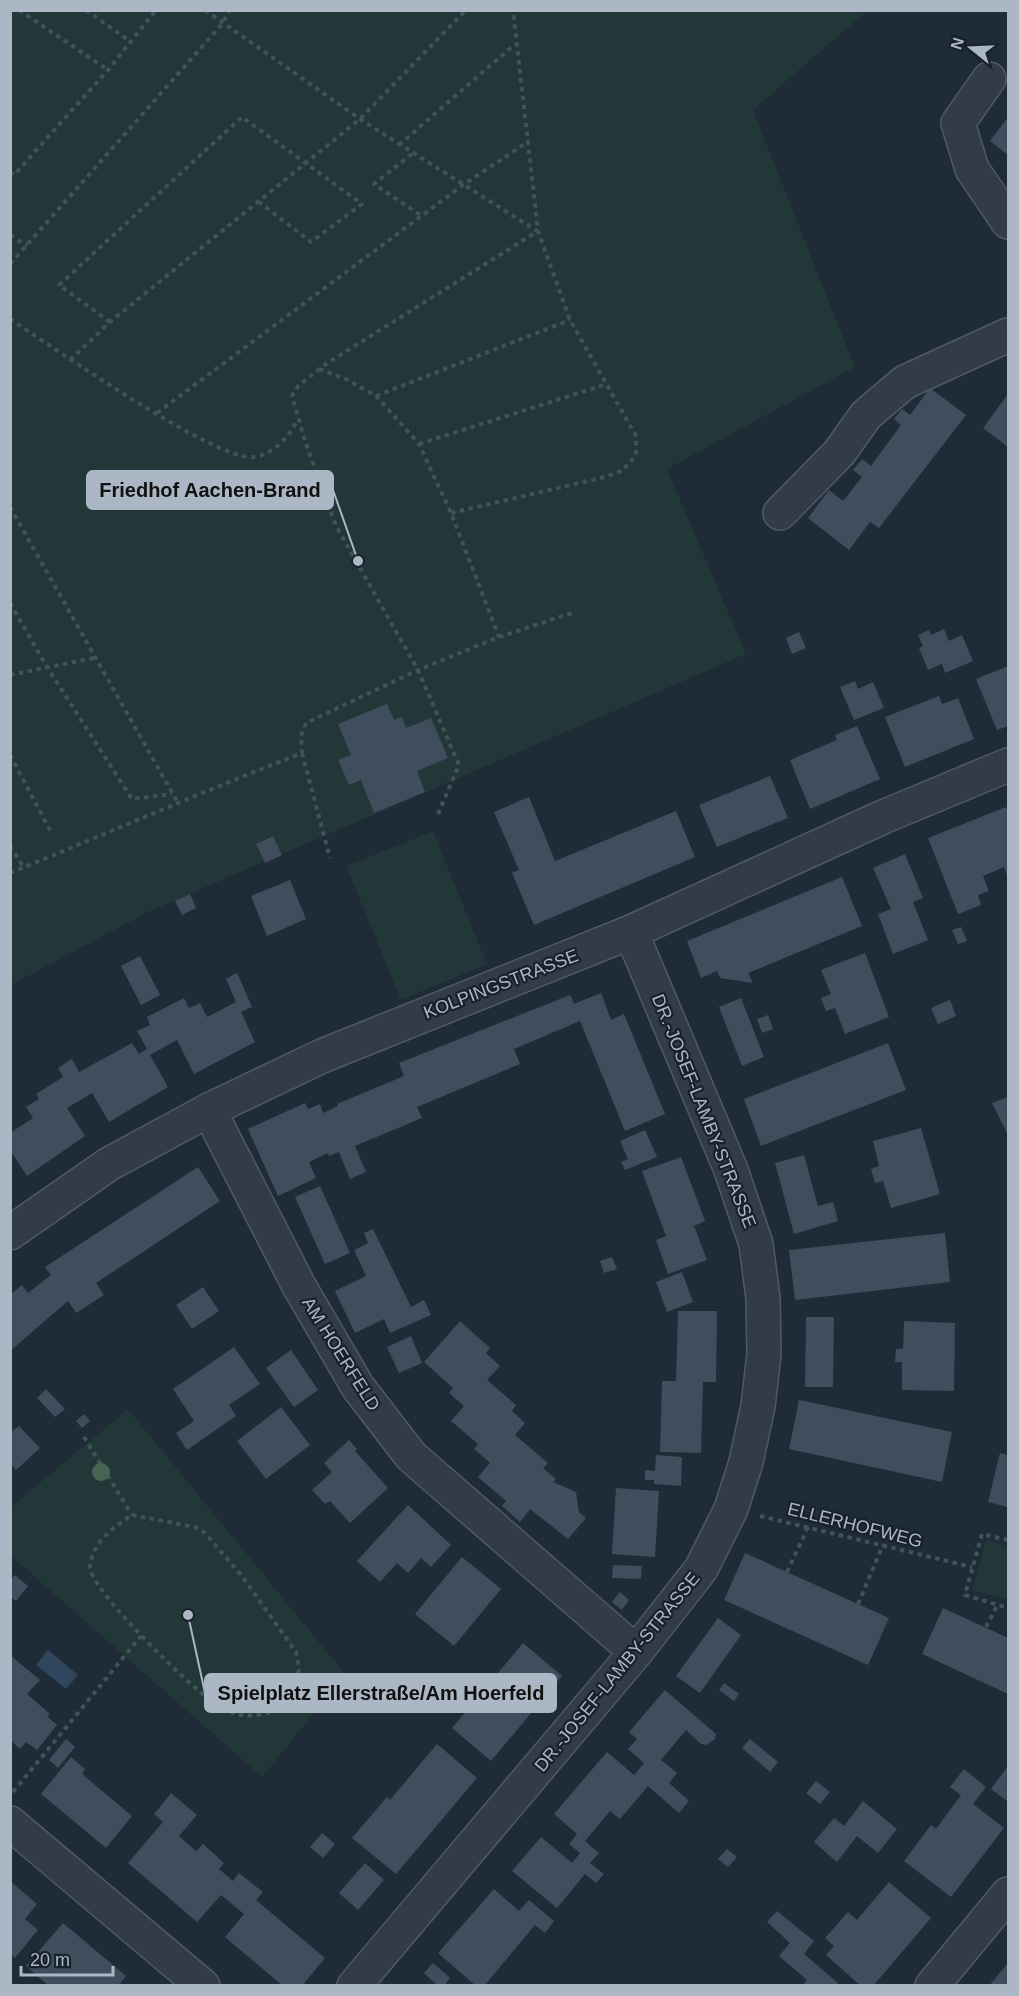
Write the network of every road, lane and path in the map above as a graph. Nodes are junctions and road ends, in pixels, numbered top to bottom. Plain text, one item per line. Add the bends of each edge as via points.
1 (19, 10) edge
2 (86, 10) edge
3 (156, 10) edge
4 (205, 10) edge
5 (230, 10) edge
6 (466, 10) edge
7 (513, 10) edge
8 (223, 23) junction
9 (131, 42) junction
10 (515, 44) junction
11 (108, 70) junction
12 (989, 79) dead end
13 (360, 119) junction
14 (530, 141) junction
15 (399, 145) junction
16 (412, 154) junction
17 (306, 163) junction
18 (10, 172) edge
19 (463, 185) junction
20 (259, 202) junction
21 (422, 216) junction
22 (1008, 222) edge
23 (537, 231) junction
24 (10, 235) edge
25 (27, 246) junction
26 (10, 264) edge
27 (10, 319) edge
28 (570, 320) junction
29 (110, 322) junction
30 (1008, 335) edge
31 (70, 360) junction
32 (319, 369) junction
33 (607, 384) junction
34 (376, 396) junction
35 (157, 413) junction
36 (297, 418) junction
37 (419, 444) junction
38 (10, 507) edge
39 (451, 513) junction
40 (780, 513) dead end
41 (10, 603) edge
42 (575, 612) dead end
43 (499, 637) junction
44 (94, 658) junction
45 (47, 667) junction
46 (418, 669) junction
47 (10, 675) edge
48 (302, 753) junction
49 (10, 755) edge
50 (1008, 765) edge
51 (172, 794) junction
52 (178, 803) junction
53 (438, 814) dead end
54 (51, 832) dead end
55 (10, 846) edge
56 (330, 858) dead end
57 (24, 868) junction
58 (10, 873) edge
59 (631, 932) junction
60 (209, 1110) junction
61 (10, 1233) edge
62 (84, 1437) dead end
63 (730, 1509) junction
64 (132, 1515) junction
65 (808, 1527) junction
66 (1008, 1540) edge
67 (883, 1545) junction
68 (972, 1567) junction
69 (787, 1572) dead end
70 (858, 1604) dead end
71 (998, 1604) junction
72 (1008, 1608) edge
73 (987, 1627) dead end
74 (141, 1636) junction
75 (636, 1652) junction
76 (10, 1795) edge
77 (10, 1823) edge
78 (1008, 1894) edge
79 (203, 1986) edge
80 (354, 1986) edge
81 (932, 1986) edge

1 - 11 path
2 - 9 path
3 - 9 path
4 - 8 path
5 - 8 path
6 - 13 path
7 - 10 path
8 - 13 path
8 - 25 path
9 - 11 path
10 - 14 path
10 - 15 path
11 - 18 path via 14,175
12 - 22 street via 958,123 972,169
13 - 15 path
13 - 17 path
14 - 19 path
14 - 23 path
15 - 16 path
16 - 19 path
16 - 21 path via 374,184
17 - 20 path
17 - 20 path via 362,204 311,242
17 - 29 path via 242,117 59,285
19 - 21 path
19 - 23 path
20 - 29 path
21 - 35 path
23 - 28 path
23 - 32 path
24 - 25 path
25 - 26 path
27 - 31 path
28 - 33 path
28 - 34 path
29 - 31 path
30 - 40 street via 905,382 866,415 839,453
31 - 35 path
32 - 34 path
32 - 36 path via 294,392
33 - 37 path
33 - 39 path via 636,436 636,455 622,471
34 - 37 path
35 - 36 path via 221,447 253,458 284,440
36 - 46 path via 336,526
37 - 39 path
38 - 44 path
39 - 43 path
41 - 45 path
42 - 43 path
43 - 46 path
44 - 45 path
44 - 51 path
45 - 47 path
45 - 51 path via 132,799
46 - 48 path via 306,723 301,736
46 - 53 path via 459,765
48 - 52 path
48 - 56 path
49 - 54 path
50 - 59 street, KOLPINGSTRASSE via 883,817
51 - 52 path
52 - 57 path
55 - 57 path
57 - 58 path
59 - 60 street, KOLPINGSTRASSE via 398,1024
59 - 63 street, DR.-JOSEF-LAMBY-STRASSE via 731,1170 756,1244 763,1298 764,1354 746,1462
60 - 61 street, KOLPINGSTRASSE via 109,1164
60 - 75 street, AM HOERFELD via 298,1286 358,1387 411,1456
62 - 64 path
63 - 65 path, ELLERHOFWEG
63 - 75 street, DR.-JOSEF-LAMBY-STRASSE via 701,1569
64 - 74 path via 109,1531 94,1549 89,1569 100,1592
64 - 74 path via 195,1527 205,1533 242,1576 296,1652 299,1670 292,1688 273,1712 247,1718 218,1706
65 - 67 path, ELLERHOFWEG
65 - 69 path
66 - 68 path via 982,1534
67 - 68 path, ELLERHOFWEG
67 - 70 path
68 - 71 path via 965,1595
71 - 72 path
71 - 73 path
74 - 76 path
75 - 80 street, DR.-JOSEF-LAMBY-STRASSE
77 - 79 street
78 - 81 street

